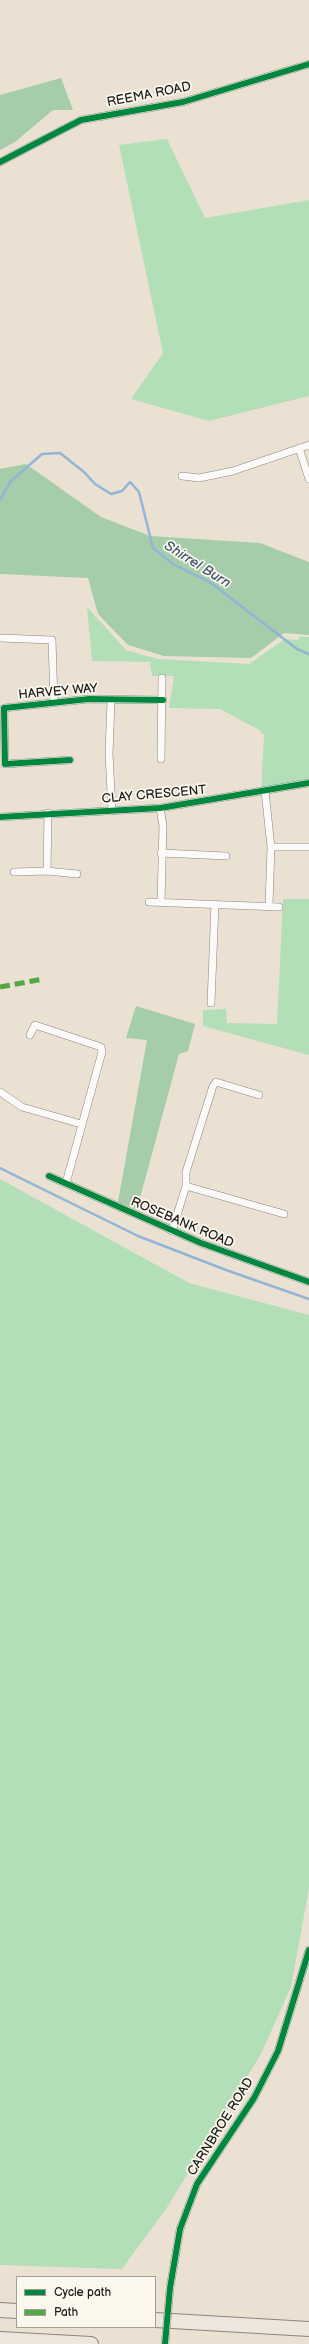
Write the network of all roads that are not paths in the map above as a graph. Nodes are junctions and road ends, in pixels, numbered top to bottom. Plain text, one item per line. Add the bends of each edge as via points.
1 (309, 64) edge
2 (0, 162) edge
3 (309, 445) edge
4 (299, 448) junction
5 (182, 476) dead end
6 (309, 479) edge
7 (0, 638) edge
8 (162, 678) dead end
9 (111, 700) junction
10 (163, 700) junction
11 (54, 702) junction
12 (2, 708) edge
13 (161, 759) dead end
14 (70, 760) dead end
15 (309, 783) edge
16 (265, 791) junction
17 (160, 808) junction
18 (112, 811) junction
19 (48, 813) junction
20 (0, 817) edge
21 (271, 847) junction
22 (309, 847) edge
23 (161, 853) junction
24 (226, 856) dead end
25 (47, 871) junction
26 (14, 872) dead end
27 (77, 874) dead end
28 (149, 902) dead end
29 (161, 902) junction
30 (215, 904) junction
31 (269, 905) junction
32 (279, 907) dead end
33 (211, 1003) dead end
34 (30, 1035) dead end
35 (0, 1092) edge
36 (259, 1095) dead end
37 (81, 1124) junction
38 (49, 1176) dead end
39 (66, 1182) junction
40 (186, 1186) junction
41 (284, 1214) dead end
42 (172, 1231) junction
43 (309, 1282) edge
44 (309, 1950) edge
45 (0, 2310) edge
46 (16, 2311) edge
47 (156, 2320) edge
48 (237, 2326) junction
49 (309, 2329) edge
50 (309, 2335) edge
51 (0, 2339) edge
52 (91, 2344) edge
53 (165, 2344) edge

1 - 2 street, REEMA ROAD via 183,102 81,120
3 - 4 street
4 - 5 street via 233,471 199,478
4 - 6 street
7 - 11 street via 52,640
8 - 10 street
9 - 10 street, HARVEY WAY
9 - 11 street, HARVEY WAY
9 - 18 street, HARVEY WAY via 109,754
10 - 13 street
11 - 12 street, HARVEY WAY
12 - 14 street, HARVEY WAY via 5,764
15 - 16 street, CLAY CRESCENT
16 - 17 street, CLAY CRESCENT
16 - 21 street
17 - 18 street, CLAY CRESCENT
17 - 23 street via 163,826
18 - 19 street, CLAY CRESCENT
19 - 20 street, CLAY CRESCENT
19 - 25 street
21 - 22 street
21 - 31 street
23 - 24 street
23 - 29 street
25 - 26 street
25 - 27 street
28 - 29 street
29 - 30 street
30 - 31 street
30 - 33 street
31 - 32 street
34 - 37 street via 35,1025 101,1047 102,1056
35 - 37 street via 22,1107
36 - 40 street via 216,1082 186,1172
37 - 39 street
38 - 39 street, ROSEBANK ROAD
39 - 42 street, ROSEBANK ROAD
40 - 41 street
40 - 42 street
42 - 43 street, ROSEBANK ROAD via 232,1256
44 - 53 street, CARNBROE ROAD, bridge via 278,2051 254,2098 197,2184 180,2228 170,2288
45 - 46 highway
47 - 48 highway
48 - 49 highway
48 - 50 highway
51 - 52 highway

